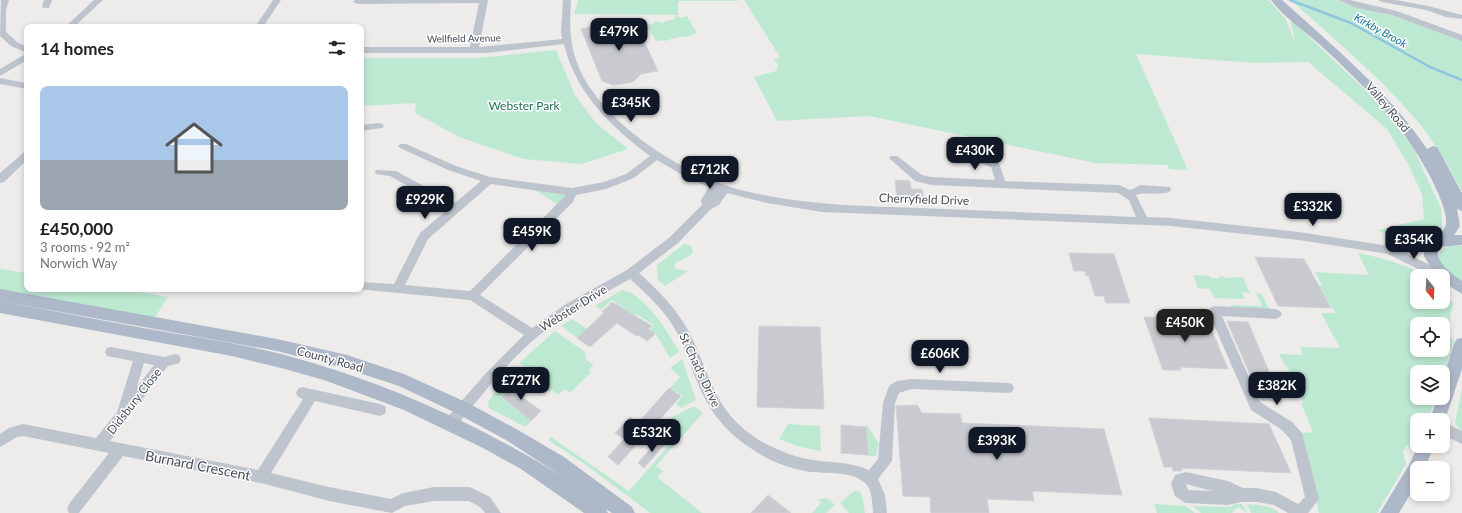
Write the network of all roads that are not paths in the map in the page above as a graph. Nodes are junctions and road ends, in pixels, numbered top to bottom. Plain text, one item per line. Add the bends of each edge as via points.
1 (5, 0) edge
2 (99, 0) edge
3 (277, 0) edge
4 (484, 0) edge
5 (567, 0) edge
6 (1276, 0) edge
7 (1342, 0) edge
8 (1382, 0) edge
9 (355, 3) edge
10 (1292, 4) edge
11 (1427, 4) edge
12 (1462, 17) edge
13 (72, 24) edge
14 (261, 24) edge
15 (1, 33) edge
16 (1462, 38) edge
17 (567, 41) junction
18 (24, 49) edge
19 (364, 50) edge
20 (474, 50) junction
21 (24, 58) edge
22 (0, 73) edge
23 (0, 81) edge
24 (24, 85) edge
25 (380, 126) dead end
26 (364, 128) edge
27 (403, 146) dead end
28 (970, 151) dead end
29 (656, 156) junction
30 (24, 157) edge
31 (894, 158) dead end
32 (918, 163) dead end
33 (908, 169) junction
34 (380, 172) dead end
35 (2, 175) edge
36 (489, 180) junction
37 (1001, 184) junction
38 (715, 185) junction
39 (725, 189) junction
40 (1166, 190) dead end
41 (572, 192) junction
42 (1129, 194) junction
43 (707, 206) junction
44 (1462, 206) edge
45 (456, 208) junction
46 (1143, 221) junction
47 (1462, 240) edge
48 (1439, 242) junction
49 (1389, 250) junction
50 (1426, 269) edge
51 (1436, 269) edge
52 (631, 272) junction
53 (1450, 281) edge
54 (364, 286) edge
55 (398, 288) junction
56 (0, 295) edge
57 (472, 296) junction
58 (1462, 299) edge
59 (0, 307) edge
60 (1276, 314) dead end
61 (532, 334) junction
62 (1462, 344) edge
63 (111, 352) dead end
64 (140, 358) junction
65 (1008, 388) dead end
66 (464, 409) junction
67 (370, 411) dead end
68 (1440, 413) edge
69 (120, 418) junction
70 (450, 424) junction
71 (1450, 432) edge
72 (1462, 438) edge
73 (0, 441) edge
74 (99, 445) junction
75 (119, 450) junction
76 (1423, 453) edge
77 (261, 477) junction
78 (870, 479) junction
79 (1242, 494) dead end
80 (74, 509) dead end
81 (392, 510) edge
82 (494, 513) edge
83 (600, 513) edge
84 (626, 513) edge
85 (880, 513) edge
86 (1300, 513) edge
87 (1389, 513) edge

1 - 15 street
2 - 13 street
3 - 14 street
4 - 9 street
4 - 20 street
5 - 17 street, Cherryfield Drive
6 - 48 main road, Valley Road via 1361,76 1388,104 1421,148 1435,172 1451,210 1453,226
7 - 16 street via 1401,15
8 - 11 street
10 - 44 main road, Valley Road via 1362,68 1414,123 1444,169
11 - 12 street via 1449,15
15 - 18 street
17 - 20 street, Wellfield Avenue
17 - 29 street, Cherryfield Drive via 575,66 594,100 626,133
19 - 20 street, Wellfield Avenue
21 - 22 street
23 - 24 street
25 - 26 street
27 - 36 street via 452,168
28 - 37 street via 972,160 986,160 995,165
29 - 38 street, Cherryfield Drive
29 - 41 street via 630,176 606,185
30 - 35 street
31 - 33 street
32 - 33 street
33 - 37 street via 927,181
34 - 45 street via 392,173
36 - 41 street
36 - 45 street
37 - 42 street via 1115,188
38 - 39 street, Cherryfield Drive
38 - 43 street, Webster Drive via 706,200
39 - 43 street, Webster Drive via 715,202
39 - 46 street, Cherryfield Drive via 771,201 822,208
40 - 42 street via 1140,189
41 - 57 street via 569,199
42 - 46 street via 1136,201
43 - 52 street, Webster Drive via 674,240
45 - 55 street via 424,236
46 - 49 street, Cherryfield Drive via 1234,228
47 - 48 main road
48 - 49 street, Cherryfield Drive via 1410,249
48 - 51 main road via 1430,250
49 - 50 street, Cherryfield Drive
52 - 61 street, Webster Drive via 576,304
52 - 78 street, St Chad's Drive via 680,327 712,402 738,432 769,452 790,461 821,468 853,470 865,474
53 - 58 main road
54 - 55 street
55 - 57 street
56 - 66 main road, County Road via 277,345 347,362 404,381
57 - 61 street
59 - 70 main road, County Road via 236,350 285,362 371,390
60 - 86 street via 1214,312 1255,406 1287,426 1297,437 1312,499
61 - 66 street, Webster Drive via 506,359
62 - 68 main road
63 - 64 street, Didsbury Close
64 - 69 street
64 - 69 street, Didsbury Close via 170,360
65 - 78 street via 900,385 894,389 889,403 887,456 882,467
66 - 70 street, Webster Drive
66 - 84 main road, County Road via 558,463
67 - 77 street via 307,395
69 - 74 street, Didsbury Close
70 - 83 main road, County Road via 503,450 564,486
71 - 72 street
73 - 74 street, Burnard Crescent via 14,432 24,430
74 - 75 street, Burnard Crescent
75 - 77 street, Burnard Crescent
75 - 80 street
76 - 87 main road
77 - 81 street, Burnard Crescent
78 - 85 street via 878,493
79 - 86 street via 1276,499
81 - 82 street via 403,500 434,494 470,494 485,502

